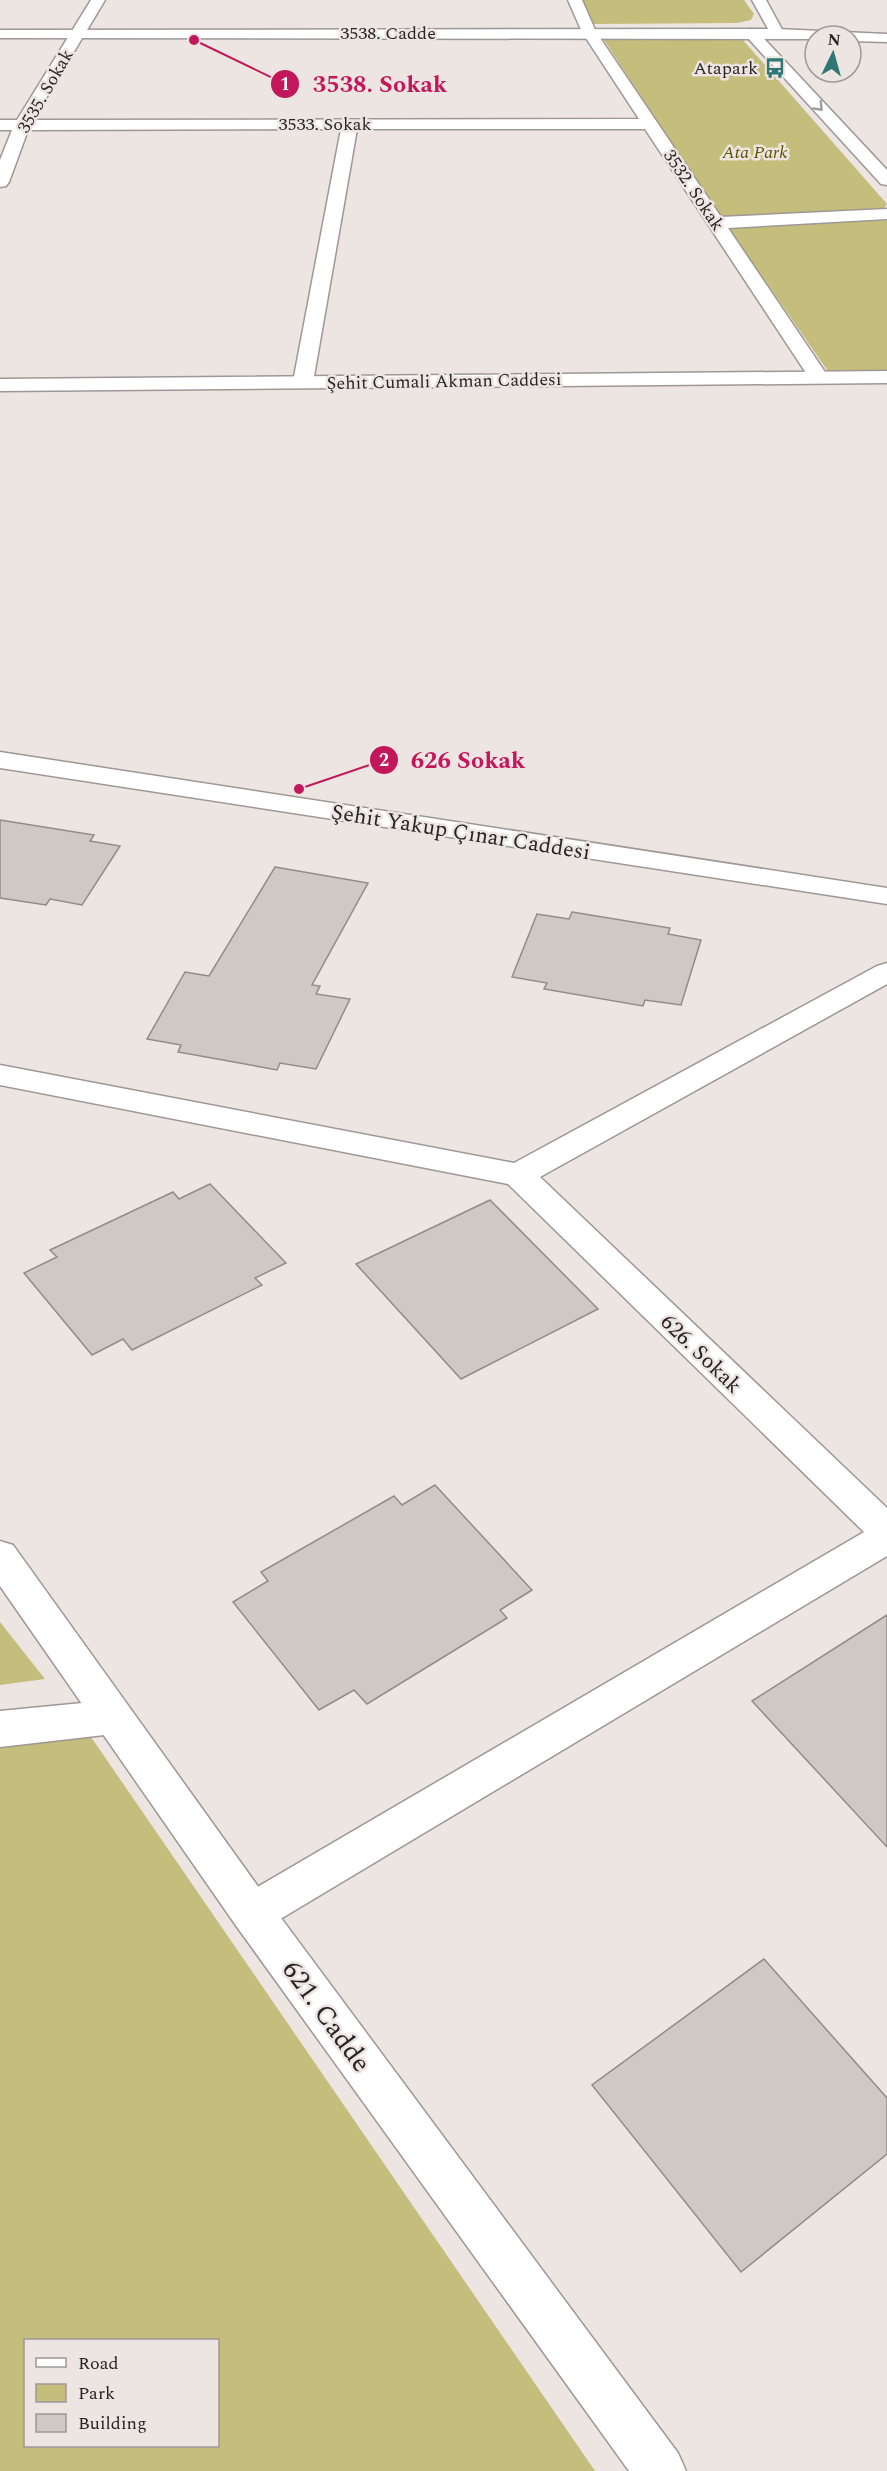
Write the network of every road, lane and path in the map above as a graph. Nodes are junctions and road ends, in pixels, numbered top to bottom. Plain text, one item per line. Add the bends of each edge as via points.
1 (98, 0) edge
2 (576, 0) edge
3 (759, 0) edge
4 (589, 32) junction
5 (751, 33) junction
6 (777, 33) junction
7 (0, 34) edge
8 (79, 34) junction
9 (887, 38) edge
10 (793, 49) dead end
11 (350, 124) junction
12 (650, 124) junction
13 (0, 125) edge
14 (22, 125) junction
15 (887, 180) edge
16 (0, 182) edge
17 (887, 214) edge
18 (716, 223) junction
19 (887, 377) edge
20 (819, 378) junction
21 (303, 382) junction
22 (0, 385) edge
23 (0, 760) edge
24 (887, 896) edge
25 (887, 972) edge
26 (0, 1075) edge
27 (518, 1175) junction
28 (887, 1531) edge
29 (887, 1537) edge
30 (0, 1556) edge
31 (113, 1717) junction
32 (0, 1729) edge
33 (252, 1913) junction
34 (660, 2471) edge

1 - 8 street, 3535. Sokak
2 - 4 street, 3532. Sokak
3 - 6 street
4 - 5 street, 3538. Cadde
4 - 8 street, 3538. Cadde
4 - 12 street, 3532. Sokak
5 - 6 street, 3538. Cadde
5 -> 15 street
6 - 9 street, 3538. Cadde
6 - 10 street
7 - 8 street, 3538. Cadde
8 - 14 street, 3535. Sokak
11 - 12 street, 3533. Sokak
11 - 14 street, 3533. Sokak
11 - 21 street
12 - 18 street, 3532. Sokak
13 - 14 street, 3533. Sokak
14 - 16 street, 3535. Sokak
17 - 18 street
18 - 20 street, 3532. Sokak
19 - 20 street, Şehit Cumali Akman Caddesi
20 - 21 street, Şehit Cumali Akman Caddesi
21 - 22 street, Şehit Cumali Akman Caddesi
23 - 24 street, Şehit Yakup Çınar Caddesi
25 - 27 street
26 - 27 street
27 - 28 street, 626. Sokak
29 - 33 street
30 - 31 street, 621. Cadde
31 - 32 street
31 - 33 street, 621. Cadde
33 - 34 street, 621. Cadde

